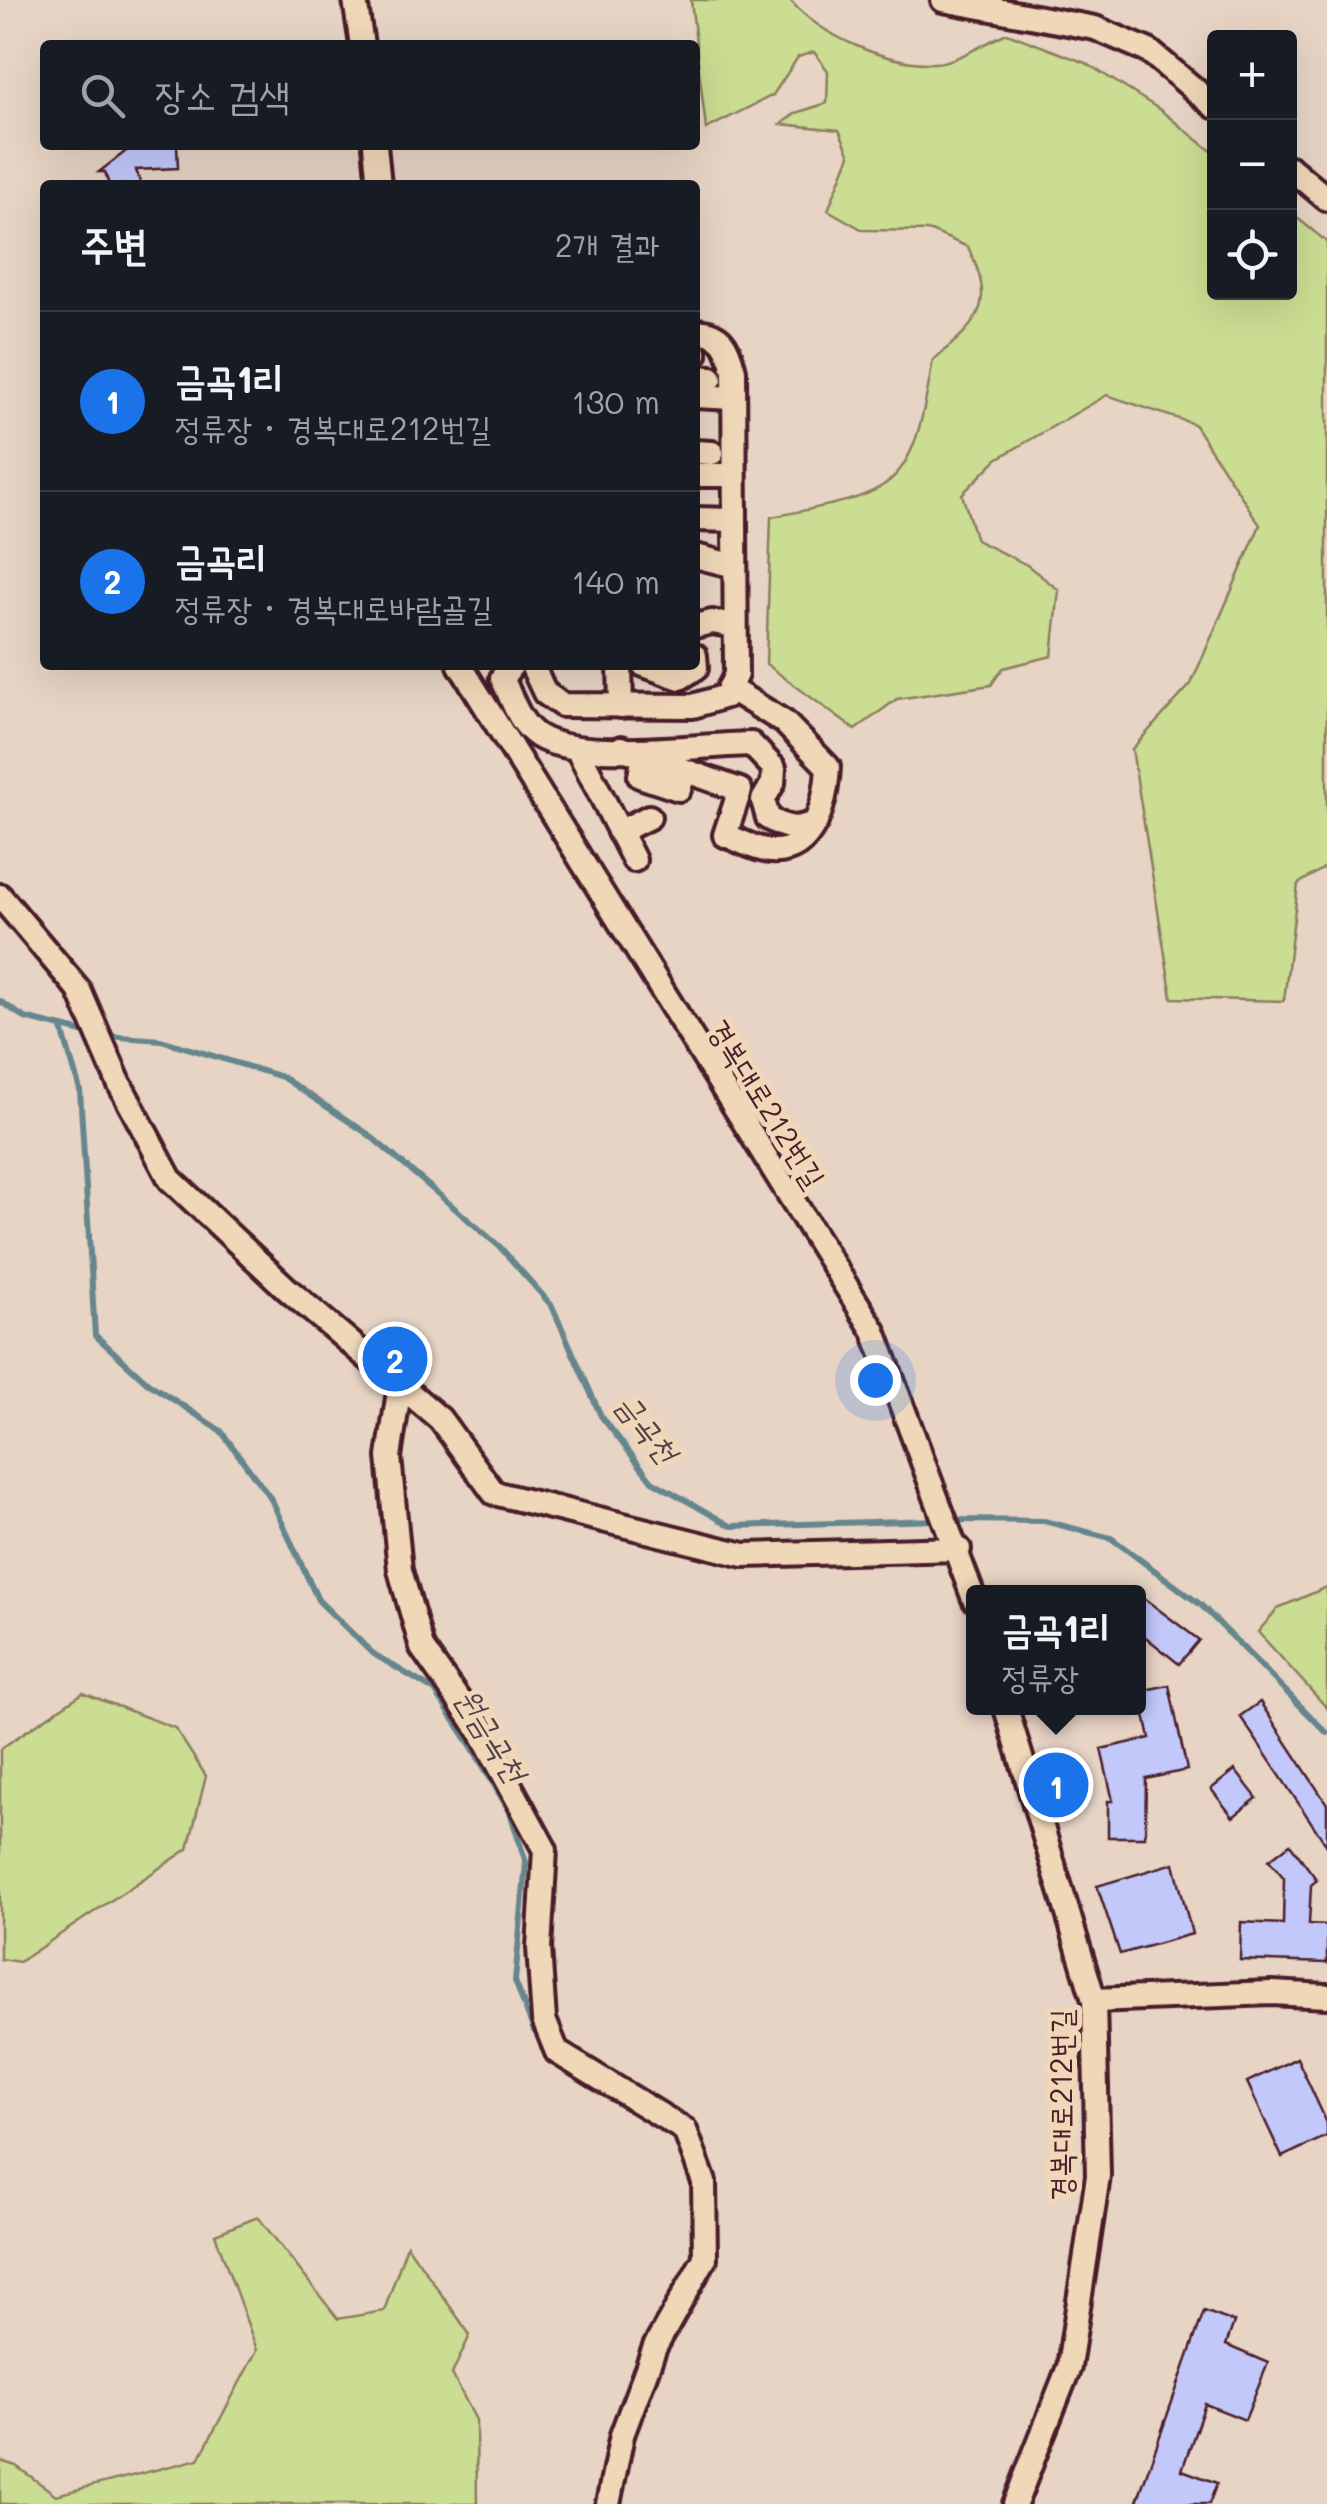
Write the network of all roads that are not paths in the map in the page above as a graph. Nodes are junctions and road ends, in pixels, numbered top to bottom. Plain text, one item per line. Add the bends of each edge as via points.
1 (355, 0) edge
2 (943, 0) edge
3 (361, 40) edge
4 (1207, 100) edge
5 (376, 150) edge
6 (1297, 174) edge
7 (379, 180) edge
8 (1327, 200) edge
9 (700, 331) edge
10 (700, 396) edge
11 (734, 398) junction
12 (700, 474) edge
13 (734, 475) junction
14 (700, 519) edge
15 (734, 520) junction
16 (700, 557) edge
17 (735, 566) junction
18 (700, 625) edge
19 (735, 626) junction
20 (463, 670) edge
21 (508, 670) edge
22 (534, 670) edge
23 (607, 670) edge
24 (619, 670) edge
25 (644, 670) edge
26 (658, 670) edge
27 (693, 670) edge
28 (729, 688) junction
29 (508, 690) junction
30 (481, 699) junction
31 (612, 706) junction
32 (644, 706) junction
33 (621, 748) junction
34 (579, 752) junction
35 (649, 817) dead end
36 (816, 822) junction
37 (620, 832) junction
38 (634, 860) dead end
39 (0, 896) edge
40 (400, 1385) junction
41 (958, 1549) junction
42 (970, 1585) edge
43 (1008, 1715) edge
44 (1327, 1996) edge
45 (1094, 2000) junction
46 (608, 2504) edge
47 (1015, 2504) edge

1 - 3 street
2 - 4 street via 1095,28 1149,52
5 - 7 street
6 - 8 street
9 - 11 street via 712,331 727,345
10 - 11 street
11 - 13 street
12 - 13 street
13 - 15 street
14 - 15 street
15 - 17 street
16 - 17 street
17 - 19 street
18 - 19 street
19 - 28 street via 736,674
20 - 30 street, 경복대로212번길
21 - 29 street via 502,678
22 - 31 street via 545,693 562,705
23 - 31 street
24 - 31 street
25 - 32 street
26 - 27 street via 680,678
28 - 32 street via 713,703
28 - 36 street via 784,722 828,768
29 - 30 street
29 - 34 street via 538,736
30 - 41 street, 경복대로212번길 via 874,1332
31 - 32 street
33 - 34 street
33 - 36 street via 751,744 774,768 763,800 768,818 786,828
33 - 36 street via 740,790 724,835 768,851 792,850
34 - 37 street
35 - 37 street
37 - 38 street
39 - 40 street via 80,990 170,1179
40 - 41 street via 440,1419 494,1493 744,1554
40 - 46 street via 390,1456 400,1570 422,1648 481,1732 545,1850 539,1948 544,2020 557,2052 685,2130 704,2182 705,2258 655,2347 622,2435
41 - 42 street, 경복대로212번길
43 - 45 street, 경복대로212번길
44 - 45 street
45 - 47 street, 경복대로212번길 via 1098,2176 1069,2367

